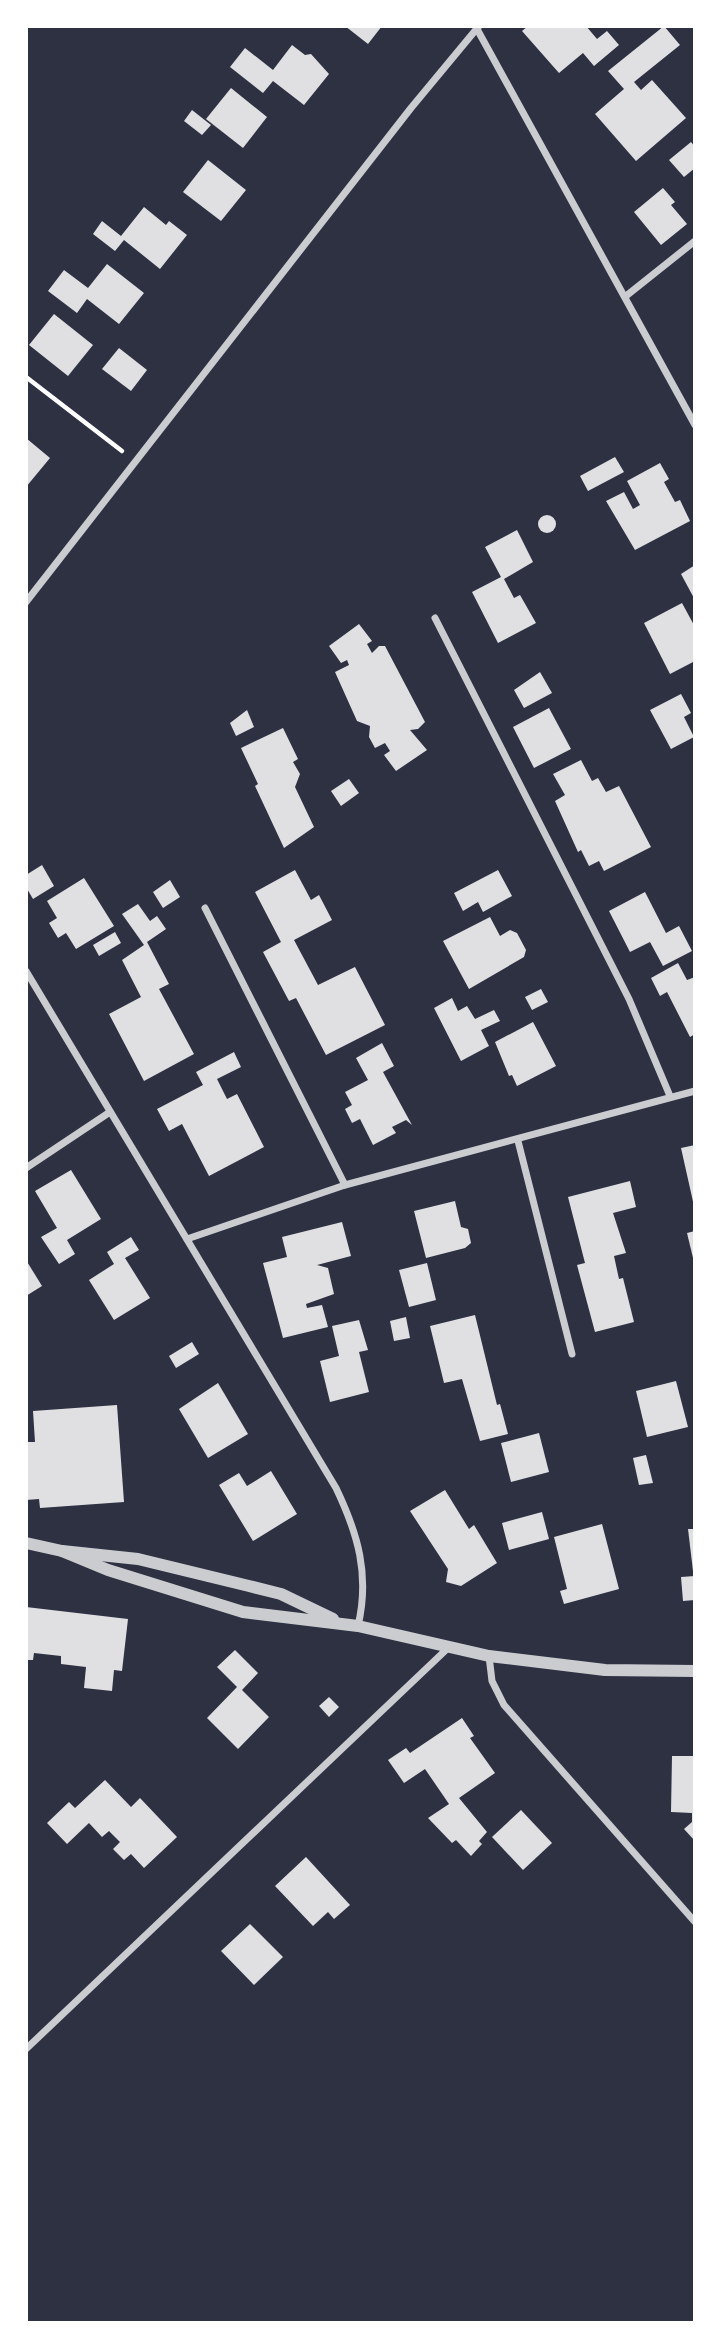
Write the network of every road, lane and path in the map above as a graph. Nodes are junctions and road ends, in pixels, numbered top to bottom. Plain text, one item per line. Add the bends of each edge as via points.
1 (478, 28) edge
2 (695, 242) edge
3 (626, 296) junction
4 (26, 377) edge
5 (695, 425) edge
6 (135, 461) junction
7 (26, 602) edge
8 (435, 618) dead end
9 (205, 908) dead end
10 (26, 971) edge
11 (695, 1091) edge
12 (670, 1096) junction
13 (110, 1112) junction
14 (518, 1141) junction
15 (26, 1168) edge
16 (345, 1185) junction
17 (187, 1239) junction
18 (572, 1354) dead end
19 (26, 1543) edge
20 (62, 1551) junction
21 (343, 1624) junction
22 (358, 1626) junction
23 (448, 1648) junction
24 (489, 1656) junction
25 (695, 1671) edge
26 (695, 1922) edge
27 (26, 2049) edge

1 - 3 street
1 - 6 street
2 - 3 street
3 - 5 street
4 - 6 path
6 - 7 street
8 - 12 street via 629,999
9 - 16 street
10 - 13 street
11 - 12 street
12 - 14 street
13 - 15 street
13 - 17 street
14 - 16 street
14 - 18 street
16 - 17 street
17 - 22 street via 352,1523 365,1578
19 - 20 street
20 - 21 street via 243,1612
20 - 21 street via 138,1559 281,1594
21 - 22 street
22 - 23 street
23 - 24 street
23 - 27 street
24 - 25 street via 605,1670
24 - 26 street via 492,1681 504,1704

